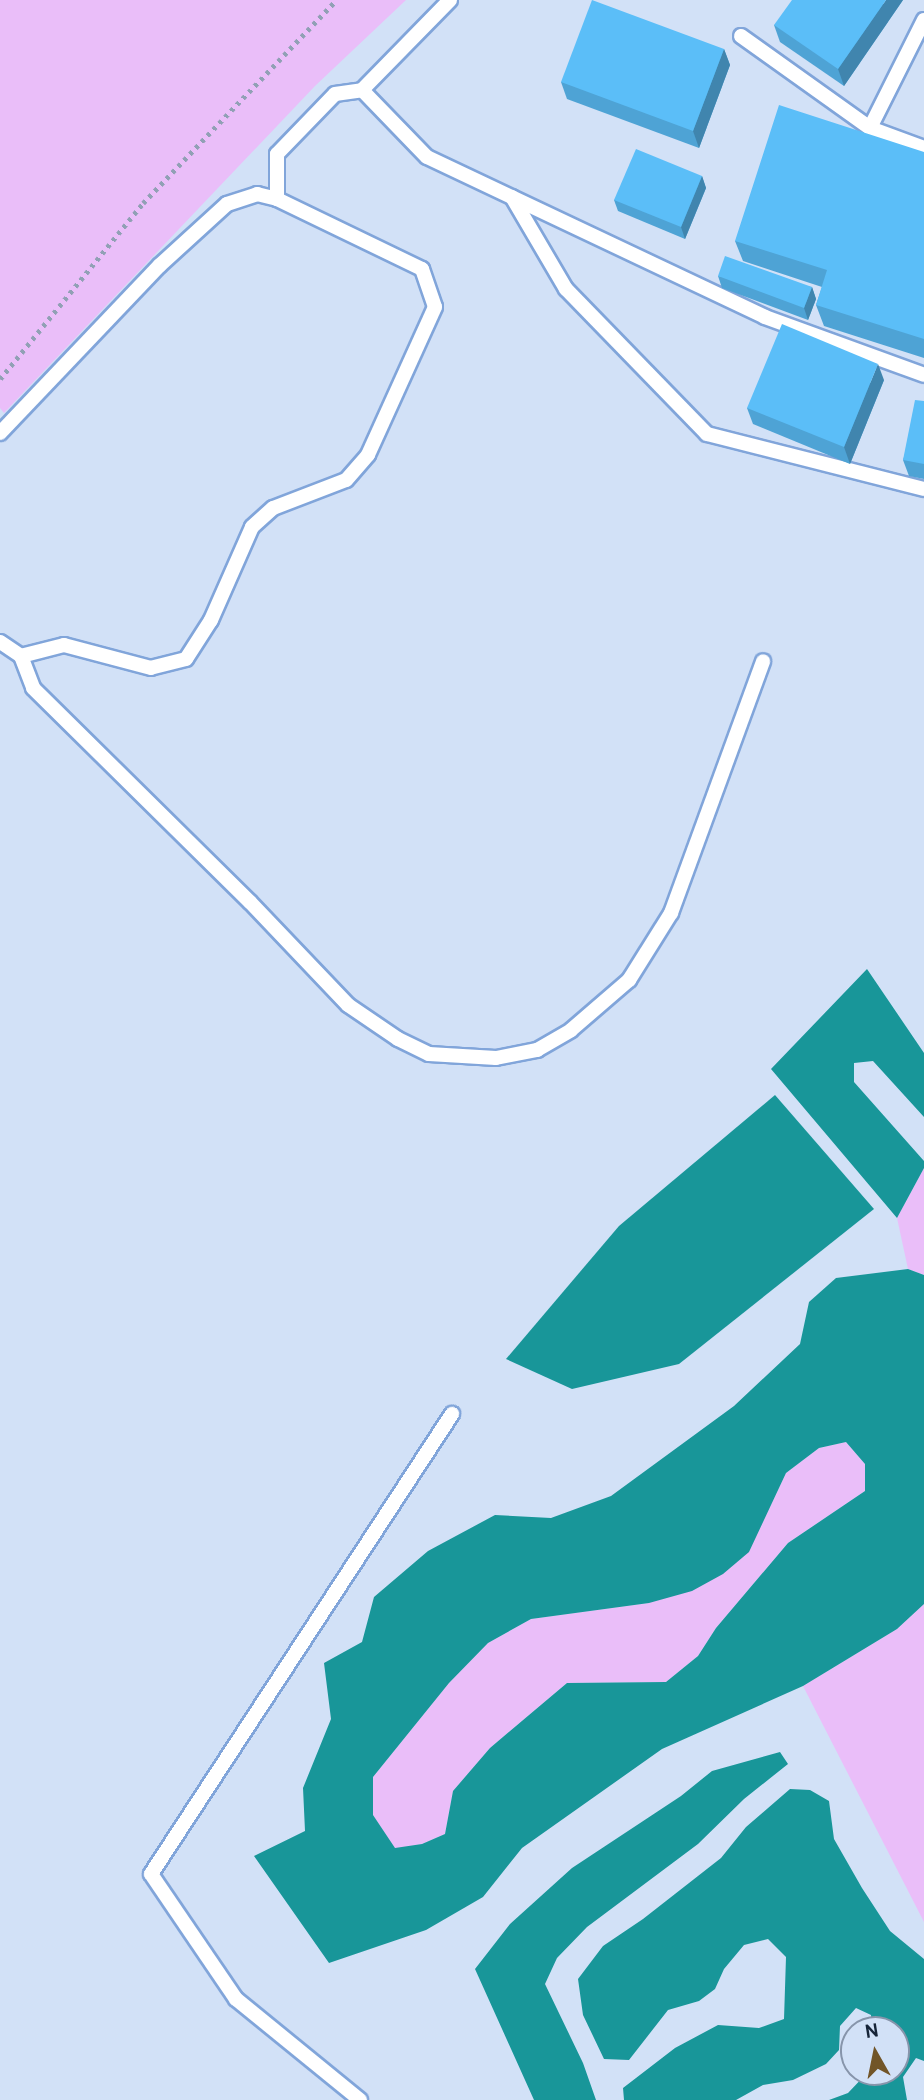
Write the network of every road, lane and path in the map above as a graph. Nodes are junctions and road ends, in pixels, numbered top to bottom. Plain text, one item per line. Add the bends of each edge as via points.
1 (336, 0) edge
2 (450, 0) edge
3 (924, 20) edge
4 (741, 36) dead end
5 (362, 90) junction
6 (870, 128) junction
7 (924, 148) edge
8 (512, 197) junction
9 (276, 199) junction
10 (924, 375) edge
11 (0, 379) edge
12 (0, 433) edge
13 (924, 489) edge
14 (0, 642) edge
15 (21, 656) junction
16 (763, 661) dead end
17 (452, 1415) dead end
18 (360, 2100) edge

1 - 11 path via 143,203
2 - 5 lane
3 - 6 lane
4 - 6 lane
5 - 8 lane via 427,157
5 - 9 lane via 335,94 277,154
6 - 7 lane
8 - 10 lane via 765,317
8 - 13 lane via 566,289 708,434
9 - 12 lane via 257,194 227,204 159,266
9 - 15 lane via 422,270 435,307 368,455 346,480 272,508 252,527 211,620 186,659 150,668 64,645
14 - 15 lane
15 - 16 lane via 33,688 348,1005 429,1054 496,1058 537,1050 571,1030 629,980 671,912
17 - 18 lane via 150,1874 236,1999

